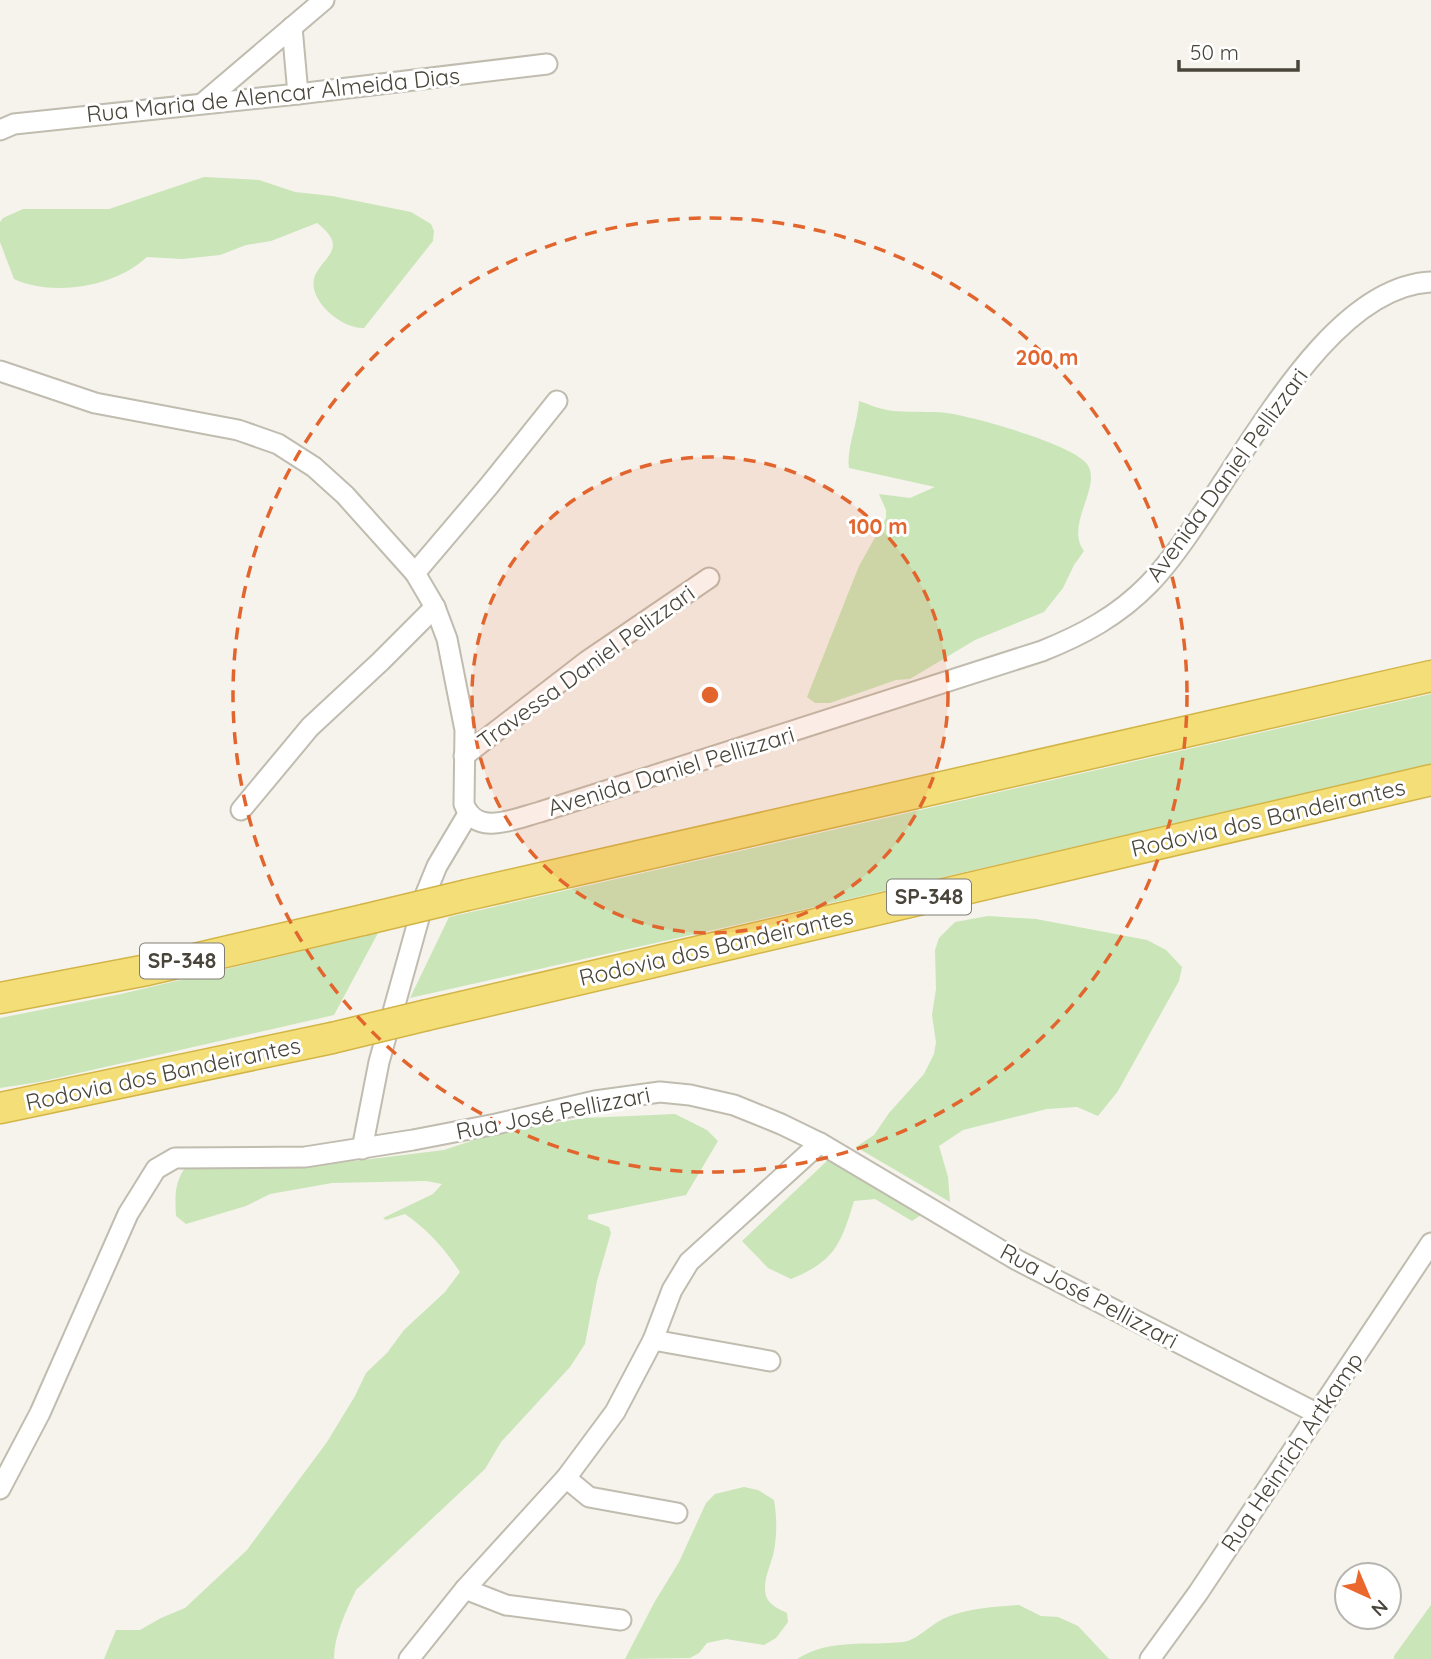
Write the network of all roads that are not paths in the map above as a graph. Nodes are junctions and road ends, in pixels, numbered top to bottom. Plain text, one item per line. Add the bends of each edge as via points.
1 (324, 0) edge
2 (292, 27) junction
3 (547, 64) dead end
4 (298, 94) junction
5 (203, 103) junction
6 (0, 130) edge
7 (1431, 282) edge
8 (0, 371) edge
9 (557, 401) dead end
10 (415, 573) junction
11 (709, 578) dead end
12 (435, 607) junction
13 (1431, 676) edge
14 (464, 756) junction
15 (1431, 780) edge
16 (241, 810) dead end
17 (467, 814) junction
18 (0, 998) edge
19 (0, 1108) edge
20 (820, 1143) junction
21 (362, 1149) junction
22 (1431, 1243) edge
23 (653, 1340) junction
24 (771, 1361) dead end
25 (1318, 1414) junction
26 (566, 1478) junction
27 (0, 1489) edge
28 (677, 1513) dead end
29 (465, 1589) junction
30 (621, 1620) dead end
31 (410, 1659) edge
32 (1150, 1659) edge

1 - 2 street
2 - 4 street
2 - 5 street
3 - 4 street, Rua Maria de Alencar Almeida Dias
4 - 5 street, Rua Maria de Alencar Almeida Dias
5 - 6 street, Rua Maria de Alencar Almeida Dias via 14,124
7 - 17 street, Avenida Daniel Pellizzari via 1392,289 1331,337 1281,393 1180,547 1149,585 1114,615 1078,636 540,812 496,824 482,824
8 - 10 street via 95,403 238,430 278,444 314,467 345,495
9 - 10 street
10 - 12 street
11 - 14 street, Travessa Daniel Pelizzari via 587,661
12 - 14 street via 459,697
12 - 16 street via 310,727
13 - 18 highway, SP-348, bridge via 147,970
14 - 17 street
15 - 19 highway, Rodovia dos Bandeirantes / SP-348, bridge via 332,1038
17 - 21 street via 426,893 379,1062
20 - 21 street, Rua José Pellizzari via 734,1105 660,1092
20 - 23 street via 689,1262 672,1290
20 - 25 street, Rua José Pellizzari via 1017,1260
21 - 27 street, Rua José Pellizzari via 305,1157 175,1158 156,1169 128,1214 40,1413
22 - 25 street, Rua Heinrich Artkamp
23 - 24 street
23 - 26 street via 615,1412
25 - 32 street, Rua Heinrich Artkamp
26 - 28 street via 589,1497
26 - 29 street
29 - 30 street via 506,1605
29 - 31 street

